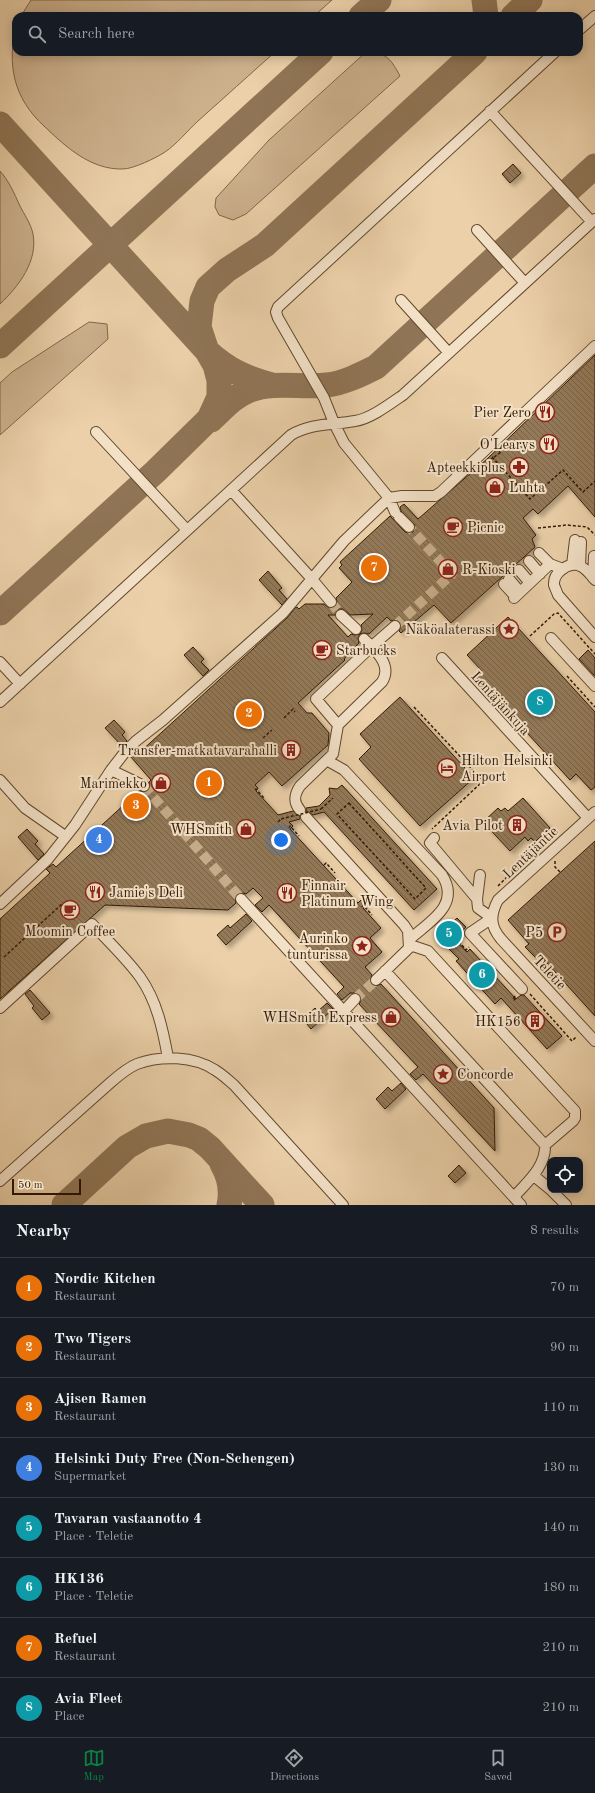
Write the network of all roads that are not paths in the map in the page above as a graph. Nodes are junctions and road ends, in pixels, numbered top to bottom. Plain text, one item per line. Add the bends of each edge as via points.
1 (595, 16) edge
2 (583, 26) edge
3 (551, 56) edge
4 (490, 111) junction
5 (594, 220) edge
6 (477, 230) dead end
7 (525, 284) junction
8 (401, 300) dead end
9 (595, 346) edge
10 (449, 352) junction
11 (334, 423) junction
12 (96, 432) dead end
13 (231, 490) junction
14 (389, 498) junction
15 (409, 528) tunnel mouth
16 (187, 530) junction
17 (521, 568) junction
18 (582, 571) edge
19 (311, 578) junction
20 (530, 582) junction
21 (331, 602) tunnel mouth
22 (341, 615) tunnel mouth
23 (395, 626) tunnel mouth
24 (356, 629) dead end
25 (595, 637) edge
26 (364, 638) dead end
27 (551, 638) dead end
28 (371, 647) junction
29 (442, 658) dead end
30 (0, 662) edge
31 (20, 684) junction
32 (595, 686) edge
33 (0, 702) edge
34 (338, 725) junction
35 (328, 761) junction
36 (111, 770) junction
37 (0, 780) edge
38 (144, 786) tunnel mouth
39 (592, 815) edge
40 (432, 834) road end
41 (65, 836) junction
42 (480, 875) dead end
43 (241, 899) tunnel mouth
44 (477, 899) junction
45 (0, 904) edge
46 (492, 918) junction
47 (410, 942) junction
48 (385, 972) junction
49 (376, 980) tunnel mouth
50 (525, 991) road end
51 (355, 999) tunnel mouth
52 (0, 1008) edge
53 (343, 1012) junction
54 (595, 1041) edge
55 (168, 1058) junction
56 (545, 1145) junction
57 (534, 1176) junction
58 (0, 1181) edge
59 (547, 1186) edge
60 (555, 1193) edge
61 (514, 1197) junction
62 (343, 1205) edge
63 (521, 1205) edge
64 (566, 1205) edge

1 - 2 street
3 - 4 street
4 - 5 street
4 - 11 street via 278,306 278,318 324,398
5 - 7 street
6 - 7 street
7 - 10 street
8 - 10 street
9 - 14 street via 441,492 435,496
10 - 11 street via 403,395 384,408 356,421
11 - 13 street via 313,426 291,435
11 - 14 street via 344,443
12 - 16 street
13 - 16 street
13 - 19 street
14 - 15 street via 397,514
14 - 19 street via 344,541
16 - 31 street
17 - 20 street
17 - 20 street
17 - 20 street
18 - 18 street via 584,547
18 - 20 street
18 - 25 street via 555,579 554,586
19 - 21 street
19 - 36 street via 283,613 136,741
22 - 24 street
23 - 28 street
26 - 28 street
27 - 32 street
28 - 34 street via 384,662 386,676
28 - 34 street via 316,699
29 - 39 street, Lentäjänkuja
30 - 31 street
31 - 33 street
34 - 35 street via 336,746
35 - 47 street via 295,793 296,806 404,925
35 - 47 street via 344,770 446,882 449,896 443,909
36 - 38 street
36 - 41 street
37 - 41 street via 26,808
39 - 46 street, Lentäjäntie via 498,900 492,911
40 - 44 street via 430,843
41 - 45 street via 48,859
42 - 44 street
43 - 53 street
44 - 46 street via 478,908
46 - 50 street via 470,933
46 - 54 street, Teletie via 495,932
47 - 48 street via 409,948
47 - 56 street via 428,951 575,1111 573,1121
48 - 49 street
48 - 56 street
51 - 53 street
52 - 55 street via 92,924 140,977 153,1001
53 - 61 street
55 - 58 street via 137,1064 119,1075
55 - 62 street via 199,1063 214,1069 234,1085
56 - 57 street via 545,1152
57 - 59 street
57 - 61 street
60 - 64 street
61 - 63 street

